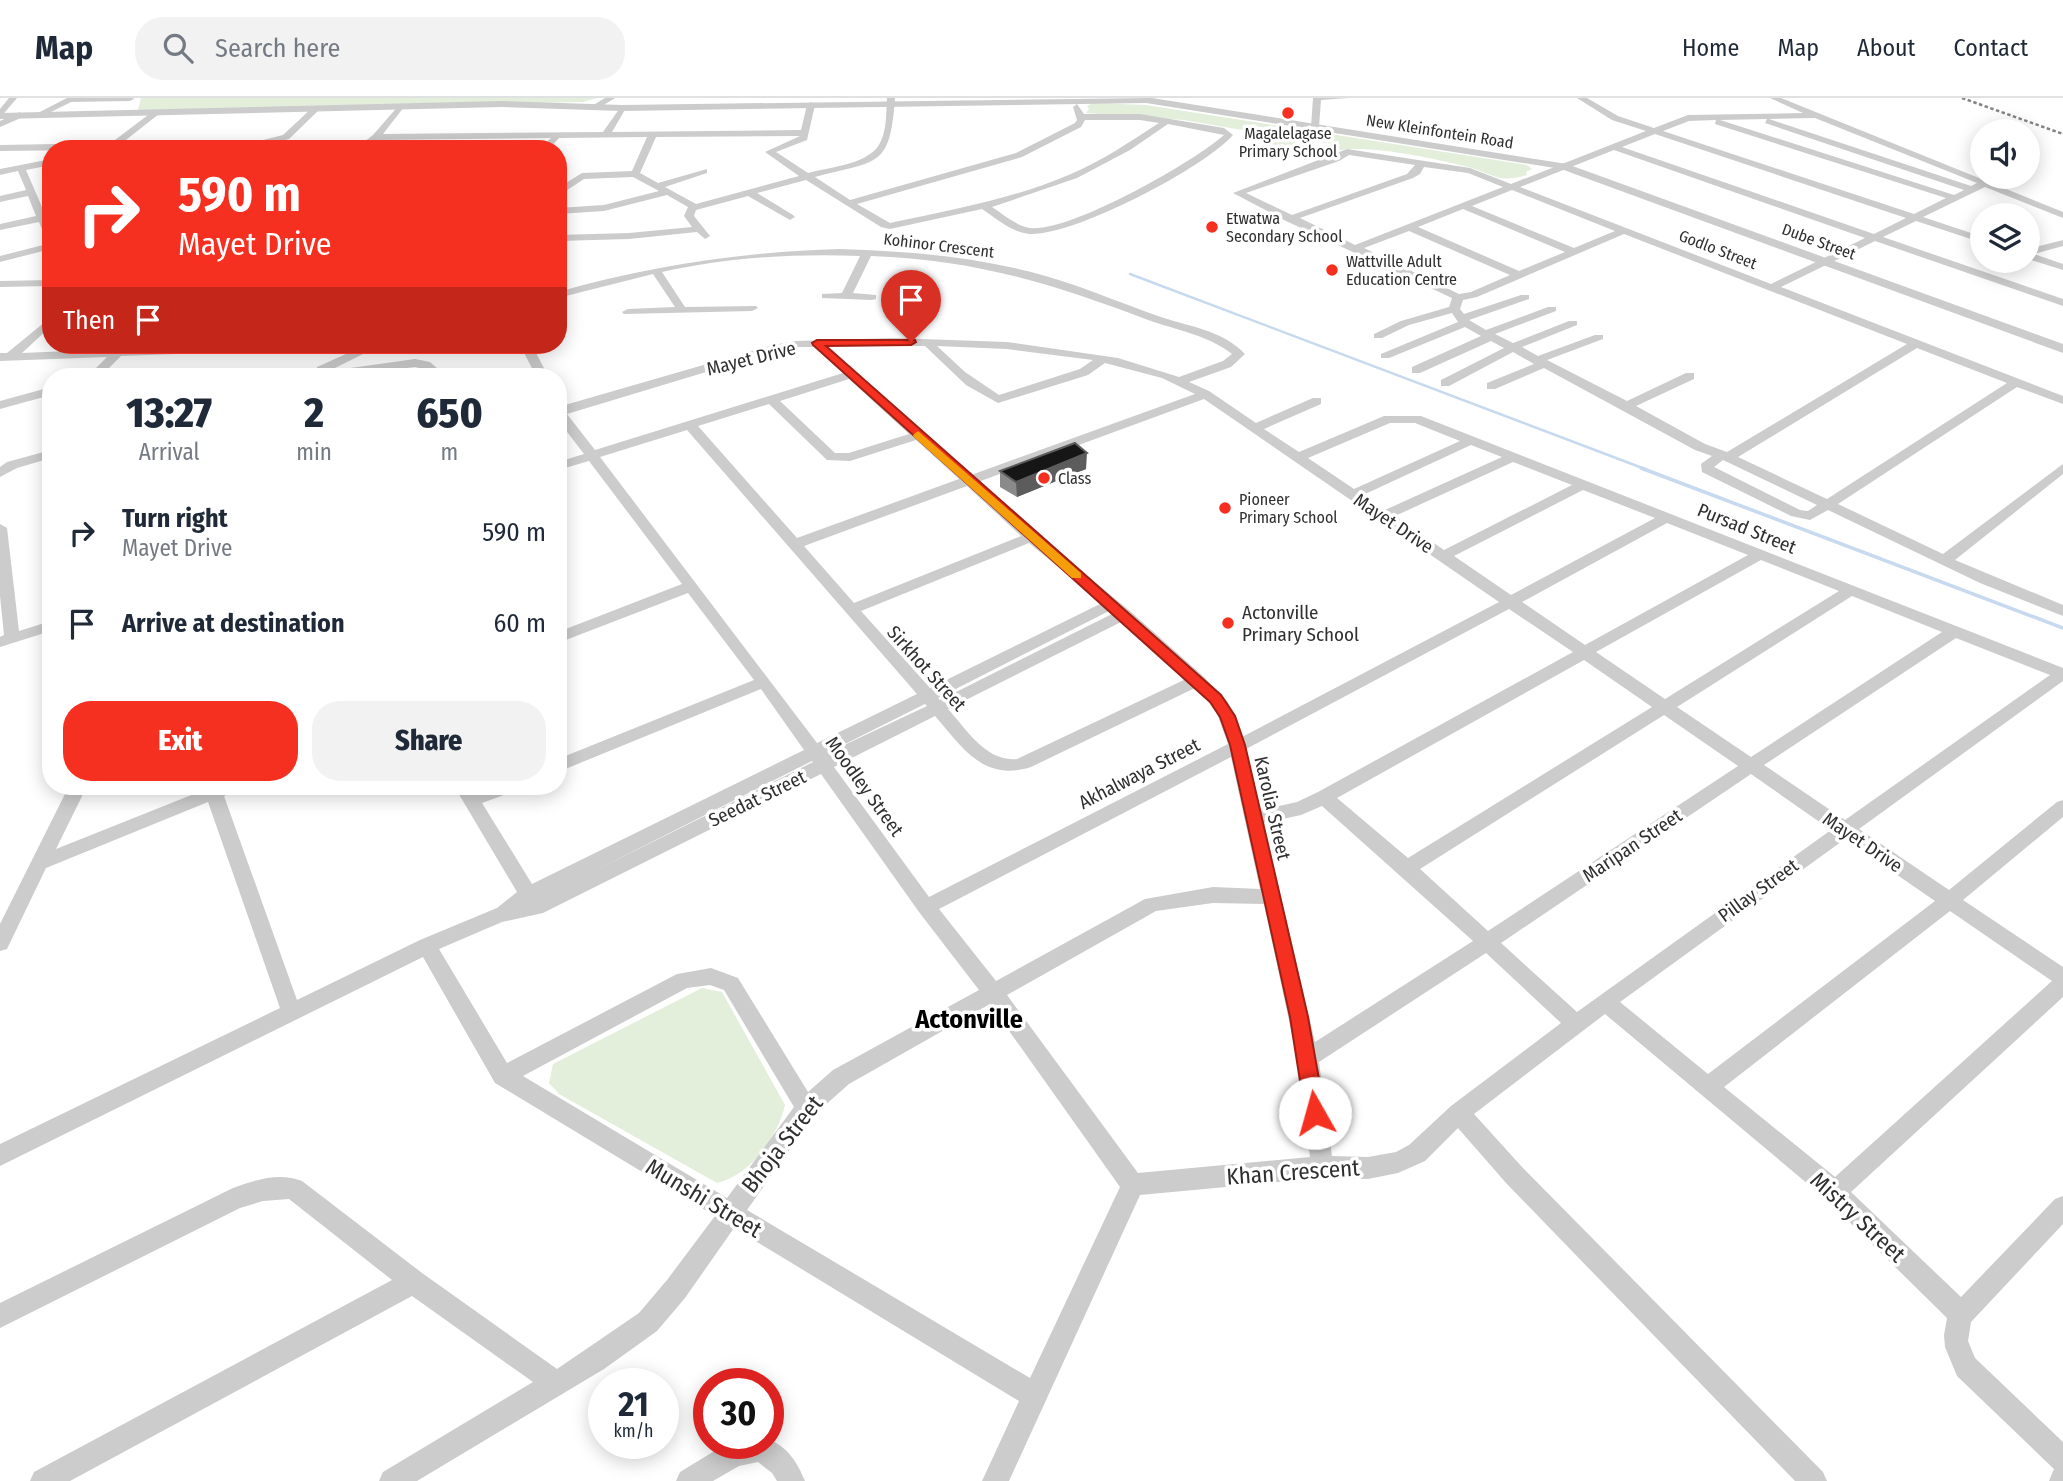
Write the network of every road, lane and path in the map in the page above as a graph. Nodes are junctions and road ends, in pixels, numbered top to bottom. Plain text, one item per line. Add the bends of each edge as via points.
1 (13, 98) edge
2 (611, 98) edge
3 (1317, 98) edge
4 (1344, 98) edge
5 (1581, 98) edge
6 (1774, 98) edge
7 (72, 99) edge
8 (130, 99) edge
9 (1149, 99) edge
10 (1075, 100) junction
11 (891, 101) edge
12 (810, 105) junction
13 (400, 107) junction
14 (594, 107) junction
15 (622, 108) junction
16 (316, 109) junction
17 (156, 112) junction
18 (0, 115) edge
19 (20, 115) junction
20 (38, 115) junction
21 (1818, 115) junction
22 (1081, 117) junction
23 (1703, 117) junction
24 (1760, 117) junction
25 (1167, 121) junction
26 (0, 124) edge
27 (1315, 127) junction
28 (1655, 131) junction
29 (806, 133) junction
30 (500, 135) junction
31 (556, 135) junction
32 (606, 135) junction
33 (652, 136) junction
34 (376, 137) junction
35 (121, 140) edge
36 (275, 140) edge
37 (372, 140) edge
38 (493, 140) edge
39 (554, 140) edge
40 (1614, 147) junction
41 (0, 148) edge
42 (42, 148) edge
43 (1421, 162) junction
44 (42, 164) edge
45 (1563, 166) junction
46 (21, 168) junction
47 (704, 171) dead end
48 (0, 172) edge
49 (635, 174) junction
50 (807, 176) junction
51 (1970, 177) edge
52 (658, 186) junction
53 (567, 187) edge
54 (1512, 187) junction
55 (1970, 189) joint
56 (2000, 189) edge
57 (31, 192) junction
58 (668, 192) junction
59 (749, 192) junction
60 (1952, 197) junction
61 (0, 199) edge
62 (850, 203) junction
63 (984, 206) junction
64 (1463, 206) junction
65 (695, 207) junction
66 (42, 210) edge
67 (567, 210) edge
68 (2063, 215) edge
69 (790, 217) dead end
70 (1915, 217) junction
71 (42, 218) edge
72 (1289, 219) junction
73 (0, 227) edge
74 (1409, 227) junction
75 (1625, 230) junction
76 (1970, 236) edge
77 (1875, 238) junction
78 (567, 239) edge
79 (2063, 243) edge
80 (42, 248) edge
81 (1353, 249) junction
82 (2040, 250) edge
83 (1574, 252) junction
84 (867, 253) junction
85 (2040, 258) edge
86 (0, 259) edge
87 (1827, 262) junction
88 (2063, 267) edge
89 (656, 271) junction
90 (1519, 275) junction
91 (42, 283) edge
92 (0, 284) edge
93 (1773, 287) junction
94 (567, 290) edge
95 (826, 296) dead end
96 (846, 297) junction
97 (872, 297) dead end
98 (1525, 297) dead end
99 (2063, 303) edge
100 (752, 308) dead end
101 (1552, 309) dead end
102 (682, 310) junction
103 (628, 312) dead end
104 (1460, 312) junction
105 (1573, 323) dead end
106 (42, 327) edge
107 (1378, 336) dead end
108 (1487, 336) junction
109 (1599, 337) dead end
110 (928, 342) junction
111 (817, 343) junction
112 (1916, 343) junction
113 (1513, 349) junction
114 (2063, 349) edge
115 (90, 354) edge
116 (117, 354) edge
117 (357, 354) edge
118 (1385, 356) dead end
119 (5, 357) edge
120 (1101, 360) junction
121 (1539, 363) junction
122 (102, 368) edge
123 (326, 368) edge
124 (377, 368) edge
125 (430, 368) edge
126 (1416, 370) dead end
127 (852, 374) junction
128 (1690, 376) dead end
129 (1182, 380) junction
130 (2016, 382) junction
131 (1445, 383) dead end
132 (1491, 386) dead end
133 (42, 393) edge
134 (1205, 394) junction
135 (771, 399) junction
136 (2063, 400) edge
137 (1317, 401) dead end
138 (0, 405) edge
139 (1627, 406) junction
140 (567, 410) edge
141 (567, 423) edge
142 (689, 424) junction
143 (1255, 428) junction
144 (918, 435) junction
145 (1472, 440) junction
146 (590, 456) junction
147 (1725, 456) junction
148 (42, 457) edge
149 (1298, 457) junction
150 (1513, 457) junction
151 (567, 463) edge
152 (2063, 468) edge
153 (0, 473) edge
154 (970, 481) junction
155 (1582, 485) junction
156 (1352, 495) junction
157 (1830, 506) junction
158 (1384, 516) junction
159 (1667, 517) junction
160 (0, 528) edge
161 (1031, 537) junction
162 (792, 545) junction
163 (1761, 554) junction
164 (1443, 556) junction
165 (1944, 561) junction
166 (689, 587) junction
167 (1851, 590) junction
168 (1510, 603) junction
169 (1118, 609) junction
170 (850, 610) junction
171 (2063, 611) edge
172 (42, 629) edge
173 (1955, 631) junction
174 (567, 634) edge
175 (6, 640) edge
176 (1582, 652) junction
177 (2062, 674) edge
178 (1197, 680) junction
179 (764, 682) junction
180 (926, 696) junction
181 (1664, 706) junction
182 (939, 709) junction
183 (1237, 745) junction
184 (820, 759) junction
185 (567, 762) edge
186 (1749, 765) junction
187 (73, 795) edge
188 (207, 795) edge
189 (224, 795) edge
190 (469, 795) edge
191 (1324, 797) junction
192 (2063, 807) edge
193 (1254, 818) junction
194 (1844, 828) junction
195 (38, 864) junction
196 (1407, 868) junction
197 (1272, 897) junction
198 (1949, 901) junction
199 (532, 902) junction
200 (926, 907) junction
201 (0, 943) edge
202 (1490, 943) junction
203 (426, 946) junction
204 (2063, 978) edge
205 (2063, 984) edge
206 (992, 991) junction
207 (1605, 1002) junction
208 (292, 1010) junction
209 (1576, 1024) junction
210 (1308, 1058) junction
211 (503, 1076) junction
212 (1709, 1086) junction
213 (806, 1108) junction
214 (1459, 1112) junction
215 (0, 1155) edge
216 (1322, 1167) junction
217 (1133, 1185) junction
218 (1835, 1192) junction
219 (2063, 1207) edge
220 (729, 1214) junction
221 (413, 1282) junction
222 (1961, 1314) junction
223 (0, 1316) edge
224 (554, 1382) junction
225 (1035, 1396) junction
226 (2063, 1460) edge
227 (43, 1481) edge
228 (392, 1481) edge
229 (689, 1481) edge
230 (792, 1481) edge
231 (995, 1481) edge
232 (1814, 1481) edge

1 - 18 street
2 - 14 street
3 - 4 street
3 - 27 street
5 - 28 street via 1615,118
6 - 21 street
7 - 8 street
7 - 20 street
9 - 10 street
9 - 27 street, New Kleinfontein Road
10 - 11 street
10 - 22 street
11 - 12 street
11 - 50 street via 881,153
12 - 15 street
12 - 29 street
13 - 14 street
13 - 16 street
13 - 34 street
14 - 15 street
15 - 32 street
16 - 17 street
16 - 36 street via 286,137
17 - 20 street
17 - 35 street
18 - 19 street
19 - 20 street
19 - 26 street
21 - 24 street
21 - 51 street
22 - 25 street
22 - 62 street via 1078,125 1029,151
23 - 24 street
23 - 28 street
23 - 60 street
24 - 55 street
25 - 63 street via 1087,171
25 - 63 street via 1229,135 1149,189 1046,229 1024,229
27 - 45 street, New Kleinfontein Road
28 - 40 street
28 - 70 street
29 - 33 street
29 - 50 street via 802,140 768,150
30 - 31 street
30 - 34 street
30 - 38 street
31 - 32 street
31 - 39 street
32 - 33 street
33 - 49 street
34 - 37 street
40 - 45 street
40 - 77 street
41 - 42 street
43 - 54 street, Godlo Street via 1461,168
43 - 72 street via 1415,174
43 - 72 street, Godlo Street via 1344,152 1336,159 1239,191 1242,197
44 - 46 street
45 - 54 street
45 - 87 street, Dube Street
46 - 48 street
46 - 57 street
47 - 52 street
49 - 52 street
49 - 53 street via 582,176
50 - 59 street
50 - 62 street
52 - 58 street
54 - 64 street
54 - 75 street, Godlo Street
55 - 60 street
56 - 68 street
57 - 61 street
57 - 66 street
58 - 65 street
58 - 67 street via 604,208
59 - 65 street
59 - 69 street
60 - 70 street
62 - 63 street via 881,224 894,226
64 - 74 street
64 - 83 street
65 - 78 street via 689,214 702,233
70 - 76 street
70 - 77 street
71 - 73 street
72 - 81 street
74 - 81 street
74 - 90 street
75 - 83 street
75 - 93 street, Godlo Street
77 - 87 street
77 - 99 street
79 - 82 street
80 - 86 street
81 - 104 street
83 - 90 street
84 - 89 street, Kohinor Crescent via 772,255
84 - 96 street
84 - 129 street, Kohinor Crescent via 957,261 1056,282 1214,340 1239,354 1227,364
85 - 88 street
87 - 93 street
87 - 114 street, Dube Street
89 - 94 street, Kohinor Crescent
89 - 102 street
90 - 104 street via 1473,295
91 - 92 street
93 - 112 street, Godlo Street
95 - 96 street
96 - 97 street
98 - 104 street
100 - 102 street
101 - 108 street
102 - 103 street
104 - 107 street via 1405,323
104 - 108 street
104 - 118 street
105 - 113 street
106 - 119 street
108 - 113 street
108 - 126 street
109 - 121 street
110 - 111 street, Mayet Drive
110 - 120 street, Mayet Drive
110 - 120 street via 947,362 998,399 1084,372
111 - 127 street, Karolia Street
111 - 140 street, Mayet Drive via 777,347
112 - 130 street, Godlo Street
112 - 147 street
113 - 121 street
113 - 131 street
115 - 119 street
116 - 122 street
117 - 123 street
120 - 129 street, Mayet Drive
121 - 132 street
121 - 139 street
124 - 125 street via 415,363
127 - 135 street
127 - 144 street, Karolia Street
128 - 139 street
129 - 134 street, Mayet Drive
130 - 136 street, Godlo Street
130 - 157 street
133 - 138 street
134 - 143 street, Mayet Drive
134 - 154 street
135 - 142 street
135 - 144 street via 832,457 850,457
137 - 143 street
139 - 147 street
141 - 146 street, Moodley Street
142 - 146 street
142 - 162 street, Sirkhot Street
143 - 149 street, Mayet Drive
144 - 154 street, Karolia Street
145 - 149 street, Pursad Street via 1417,419 1388,419
145 - 150 street, Pursad Street
145 - 156 street
146 - 151 street
146 - 166 street, Moodley Street
147 - 157 street
147 - 157 street via 1707,469 1796,513 1810,516
148 - 153 street
149 - 156 street, Mayet Drive
150 - 155 street, Pursad Street
150 - 158 street
152 - 165 street
154 - 161 street, Karolia Street
154 - 162 street
155 - 159 street, Pursad Street
155 - 164 street
156 - 158 street, Mayet Drive
157 - 165 street
158 - 164 street, Mayet Drive
159 - 163 street, Pursad Street
159 - 168 street, Akhalwaya Street
160 - 175 street
161 - 169 street, Karolia Street
161 - 170 street
162 - 170 street, Sirkhot Street
163 - 167 street, Pursad Street
163 - 176 street
164 - 168 street, Mayet Drive
165 - 171 street
166 - 174 street
166 - 179 street, Moodley Street
167 - 173 street, Pursad Street
167 - 181 street
168 - 176 street, Mayet Drive
168 - 183 street, Akhalwaya Street
169 - 178 street, Karolia Street
169 - 180 street, Seedat Street
169 - 182 street, Seedat Street
170 - 180 street, Sirkhot Street
172 - 175 street
173 - 177 street, Pursad Street
173 - 186 street, Maripan Street
176 - 181 street, Mayet Drive
176 - 191 street
177 - 194 street, Pillay Street
178 - 182 street, Sirkhot Street via 1014,766 987,761
178 - 183 street, Karolia Street via 1222,706
179 - 184 street, Moodley Street
179 - 185 street
180 - 182 street, Sirkhot Street
180 - 184 street, Seedat Street
181 - 186 street, Mayet Drive
181 - 196 street
182 - 184 street, Seedat Street
183 - 193 street, Karolia Street
183 - 200 street, Akhalwaya Street
184 - 199 street, Seedat Street
184 - 200 street, Moodley Street
186 - 194 street, Mayet Drive
186 - 202 street, Maripan Street
187 - 195 street
188 - 195 street
189 - 208 street
190 - 199 street
191 - 193 street via 1301,808
191 - 196 street
192 - 198 street
193 - 197 street, Karolia Street
194 - 198 street, Mayet Drive
194 - 207 street, Pillay Street
195 - 201 street
196 - 202 street
197 - 206 street, Bhoja Street via 1213,895 1152,904
197 - 210 street, Karolia Street
198 - 204 street, Mayet Drive
198 - 212 street
199 - 203 street, Seedat Street
200 - 206 street, Moodley Street
202 - 209 street
202 - 210 street, Maripan Street
203 - 208 street, Seedat Street
203 - 211 street, Munshi Street
205 - 218 street
206 - 213 street, Bhoja Street via 841,1077
206 - 217 street, Moodley Street
207 - 209 street, Pillay Street
207 - 212 street, Mistry Street
208 - 215 street, Seedat Street
209 - 214 street, Pillay Street
210 - 216 street, Karolia Street
211 - 213 street via 684,980 711,976 731,984
211 - 220 street, Munshi Street
212 - 218 street, Mistry Street
213 - 220 street, Bhoja Street
214 - 216 street, Khan Crescent via 1417,1153 1398,1162 1368,1168
214 - 232 street via 1514,1175
216 - 217 street, Khan Crescent
217 - 225 street
218 - 222 street, Mistry Street
219 - 222 street
220 - 224 street, Bhoja Street via 648,1322 596,1360
220 - 225 street, Munshi Street
221 - 223 street via 294,1189 270,1187 233,1199
221 - 224 street
221 - 227 street
222 - 226 street via 1954,1333 1966,1367
224 - 228 street, Bhoja Street
225 - 231 street
229 - 230 street via 729,1455 757,1449 777,1455

